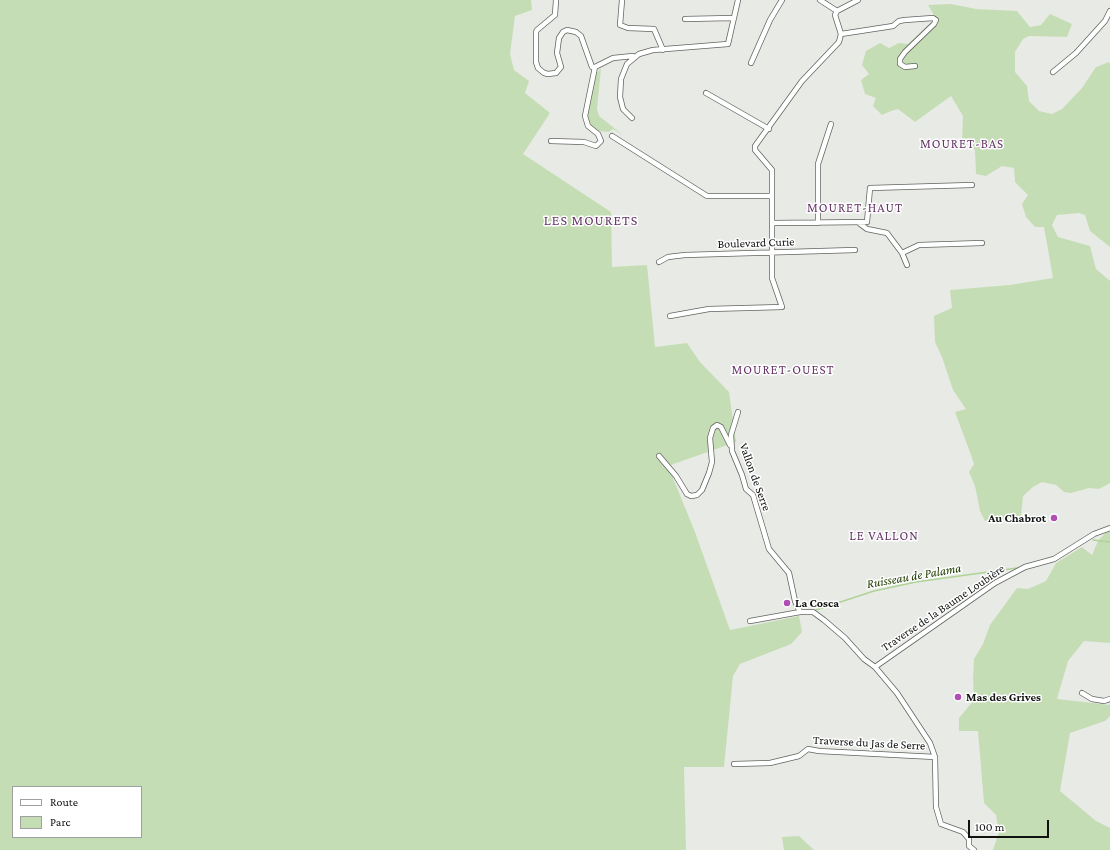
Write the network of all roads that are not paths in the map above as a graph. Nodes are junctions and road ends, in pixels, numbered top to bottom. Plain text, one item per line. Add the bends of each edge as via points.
1 (556, 0) edge
2 (622, 0) edge
3 (738, 0) edge
4 (782, 0) edge
5 (820, 0) edge
6 (858, 0) edge
7 (837, 11) junction
8 (1110, 11) edge
9 (733, 18) junction
10 (685, 19) dead end
11 (841, 34) junction
12 (663, 50) junction
13 (633, 56) junction
14 (751, 63) dead end
15 (916, 66) dead end
16 (595, 67) junction
17 (1053, 72) dead end
18 (706, 94) dead end
19 (632, 118) dead end
20 (832, 124) dead end
21 (769, 129) junction
22 (612, 136) dead end
23 (551, 141) dead end
24 (972, 185) dead end
25 (771, 196) junction
26 (772, 223) junction
27 (818, 223) junction
28 (859, 223) junction
29 (982, 243) dead end
30 (855, 250) dead end
31 (772, 252) junction
32 (902, 253) junction
33 (659, 262) dead end
34 (907, 265) dead end
35 (670, 316) dead end
36 (738, 412) dead end
37 (732, 451) junction
38 (659, 456) dead end
39 (1110, 528) edge
40 (800, 612) junction
41 (750, 621) dead end
42 (875, 667) junction
43 (1082, 693) dead end
44 (1110, 699) edge
45 (934, 757) junction
46 (734, 764) dead end
47 (974, 850) edge

1 - 16 street via 555,15 536,32 538,68 548,74 559,70 559,38 567,30 581,36 590,64
2 - 12 street via 620,25 628,28 654,29
3 - 9 street
4 - 14 street
5 - 7 street
6 - 7 street
7 - 11 street via 835,19
8 - 17 street via 1105,21 1076,53
9 - 10 street
9 - 12 street via 730,41 726,46
11 - 15 street via 893,26 898,21 933,18 936,20 934,24 904,52 900,59 900,64 905,67
11 - 21 street via 838,42 802,81
12 - 13 street via 652,50
13 - 16 street via 613,58
13 - 19 street via 621,79 620,97 623,109
16 - 23 street via 585,116 588,126 598,134 601,141 596,146 584,142
18 - 21 street
20 - 27 street via 818,164
21 - 25 street via 754,146 754,150 772,170
22 - 25 street via 707,196
24 - 28 street via 870,188 867,222
25 - 26 street
26 - 27 street
26 - 31 street
27 - 28 street
28 - 32 street via 867,229 887,233
29 - 32 street via 919,245
30 - 31 street, Boulevard Curie
31 - 33 street, Boulevard Curie via 685,255 668,257
31 - 35 street via 772,278 782,307 709,309
32 - 34 street
36 - 37 street, Vallon de Serre via 731,435
37 - 38 street via 724,430 717,425 710,432 712,462 709,473 702,490 691,496
37 - 40 street, Vallon de Serre via 746,489 753,495 769,549 789,573
39 - 42 street, Traverse de la Baume Loubière via 1094,534 1054,559 1026,567 995,583
40 - 41 street
40 - 42 street via 816,613
42 - 45 street via 894,688 914,718 930,743
43 - 44 street via 1092,699
45 - 46 street, Traverse du Jas de Serre via 808,749 799,756 770,763
45 - 47 street via 936,807 940,822 947,828 964,832

